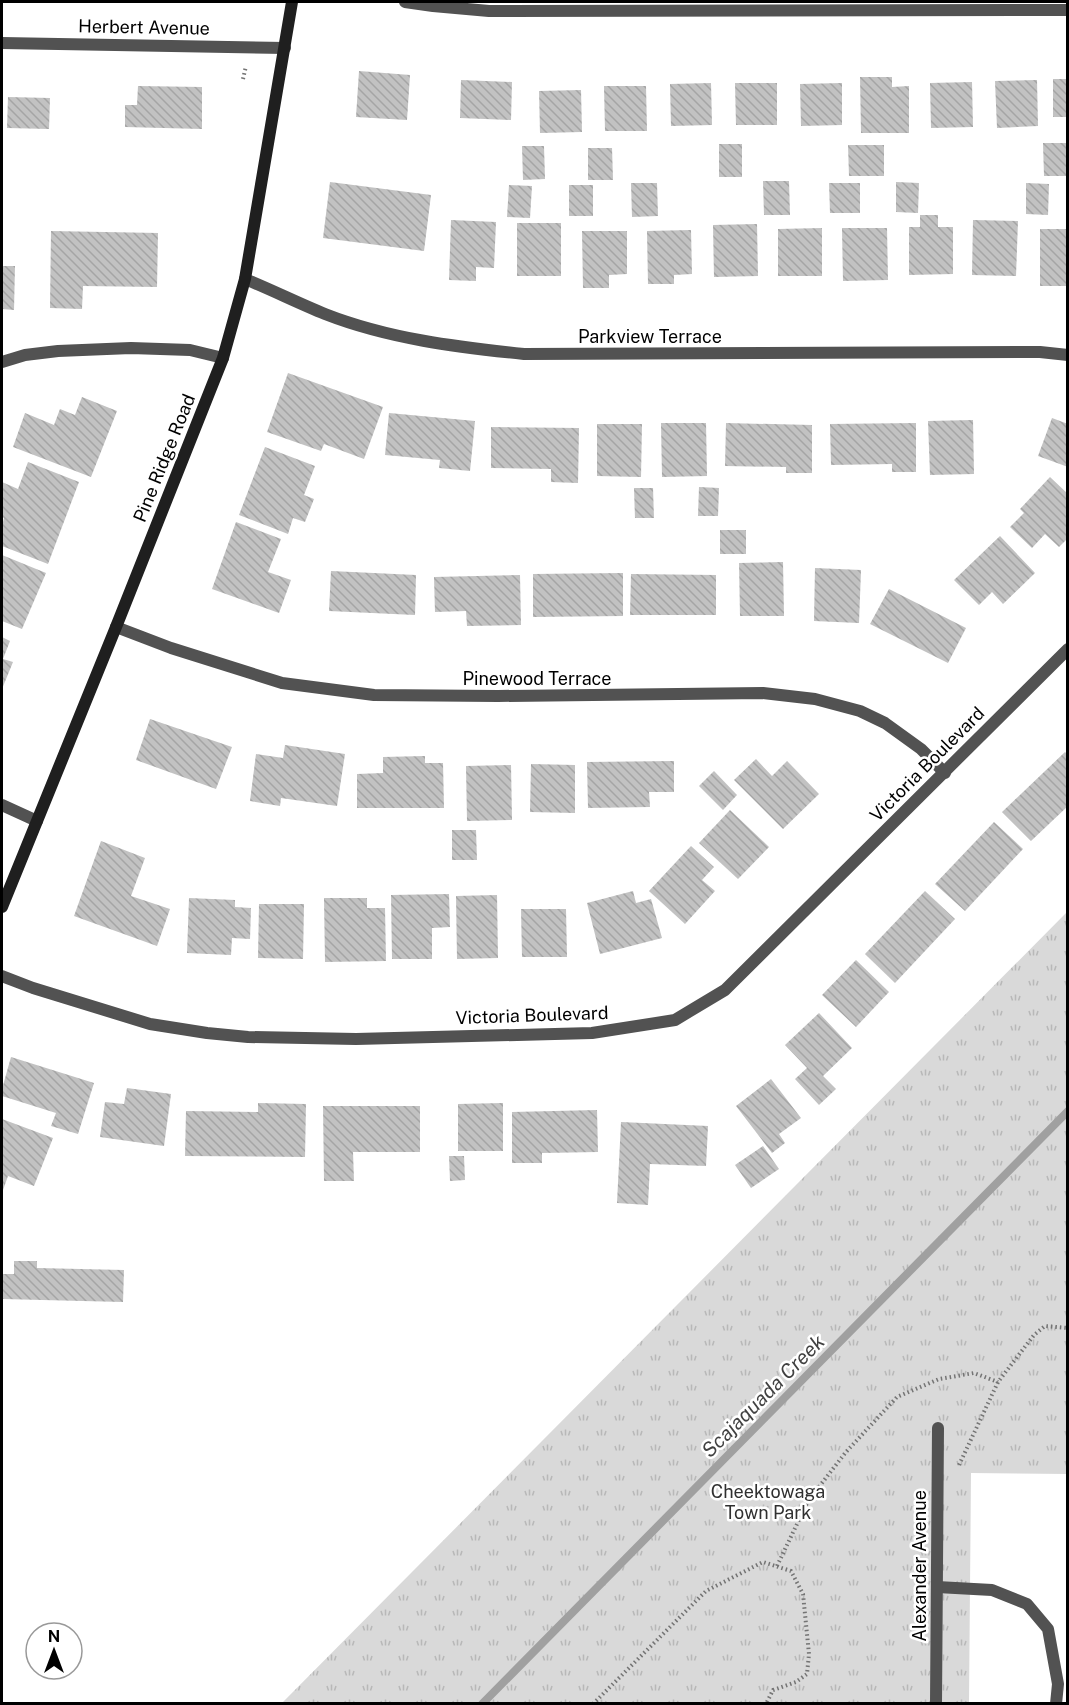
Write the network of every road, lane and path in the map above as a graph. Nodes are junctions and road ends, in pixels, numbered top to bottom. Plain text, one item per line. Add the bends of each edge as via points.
1 (292, 2) edge
2 (405, 2) edge
3 (1068, 10) edge
4 (2, 43) edge
5 (285, 48) junction
6 (245, 69) dead end
7 (243, 79) dead end
8 (245, 279) junction
9 (1068, 355) edge
10 (224, 358) junction
11 (2, 362) edge
12 (116, 627) junction
13 (1068, 649) edge
14 (945, 773) junction
15 (2, 806) edge
16 (37, 821) junction
17 (2, 908) edge
18 (2, 976) edge
19 (1068, 1328) edge
20 (998, 1382) junction
21 (938, 1428) dead end
22 (957, 1468) dead end
23 (777, 1566) junction
24 (937, 1587) junction
25 (593, 1704) edge
26 (766, 1704) edge
27 (936, 1704) edge
28 (1056, 1704) edge

1 - 5 street, Pine Ridge Road
2 - 3 street via 489,11
4 - 5 street, Herbert Avenue
5 - 8 street, Pine Ridge Road
6 - 7 path
8 - 9 street, Parkview Terrace via 327,314 391,334 457,347 524,354
8 - 10 street, Pine Ridge Road
10 - 11 street via 190,350 131,348 58,351
10 - 12 street, Pine Ridge Road
12 - 14 street, Pinewood Terrace via 282,683 374,695 763,693 815,699 860,711 885,723 921,749
12 - 16 street, Pine Ridge Road
13 - 14 street, Victoria Boulevard
14 - 18 street, Victoria Boulevard via 725,990 675,1020 592,1033 356,1039 248,1037 150,1024
15 - 16 street
16 - 17 street, Pine Ridge Road
19 - 20 path via 1045,1326
20 - 22 path
20 - 23 path via 974,1373 939,1379 897,1397 808,1501
21 - 24 street, Alexander Avenue
23 - 25 path via 763,1562 706,1591
23 - 26 path via 791,1571 802,1593 809,1654 807,1674 773,1690
24 - 27 street, Alexander Avenue
24 - 28 street via 992,1590 1027,1604 1048,1629 1058,1684

